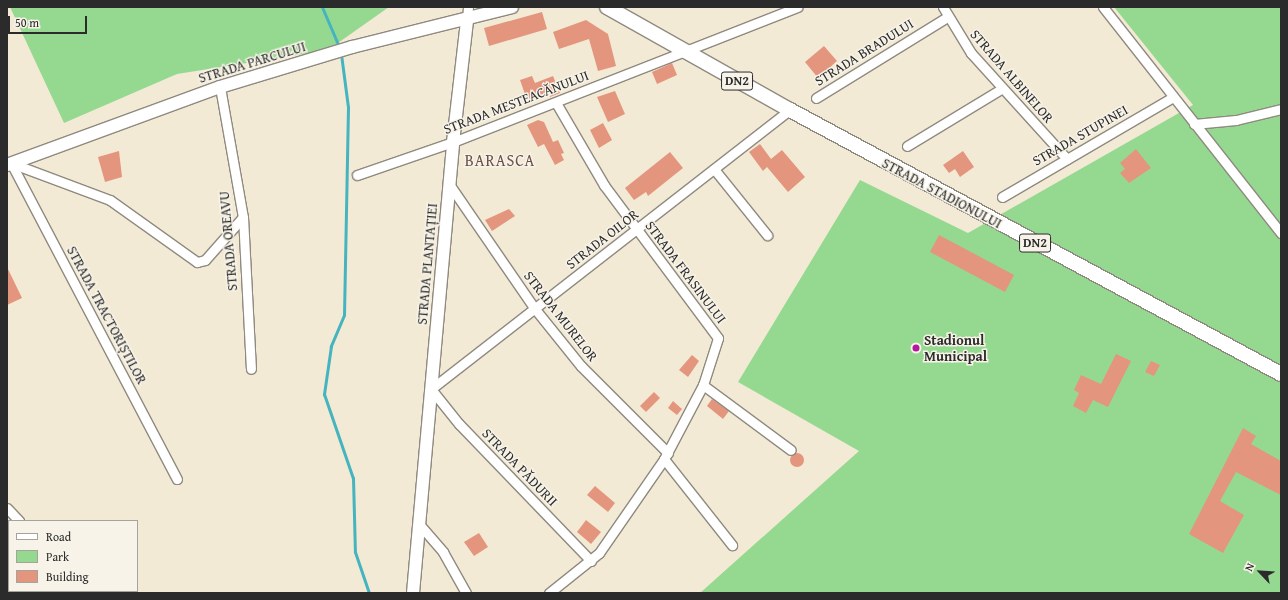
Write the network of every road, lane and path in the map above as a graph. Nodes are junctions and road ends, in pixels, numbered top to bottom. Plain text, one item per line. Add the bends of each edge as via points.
1 (468, 7) edge
2 (512, 7) edge
3 (607, 7) edge
4 (798, 7) edge
5 (943, 7) edge
6 (1102, 7) edge
7 (947, 17) junction
8 (467, 20) junction
9 (685, 53) junction
10 (220, 87) junction
11 (1001, 89) junction
12 (1173, 97) junction
13 (816, 98) dead end
14 (556, 103) junction
15 (1281, 109) edge
16 (790, 110) junction
17 (1194, 124) junction
18 (453, 142) junction
19 (907, 146) dead end
20 (1067, 158) junction
21 (9, 164) edge
22 (714, 169) junction
23 (356, 175) dead end
24 (449, 184) junction
25 (1002, 197) dead end
26 (243, 217) junction
27 (636, 230) junction
28 (1281, 233) edge
29 (767, 235) dead end
30 (535, 309) junction
31 (251, 369) dead end
32 (1281, 374) edge
33 (703, 385) junction
34 (431, 389) junction
35 (791, 450) dead end
36 (666, 456) junction
37 (177, 479) dead end
38 (7, 508) edge
39 (18, 520) edge
40 (419, 524) junction
41 (732, 546) dead end
42 (592, 561) junction
43 (413, 593) edge
44 (466, 593) edge
45 (549, 593) edge

1 - 8 street, STRADA PLANTAȚIEI
2 - 8 main road, STRADA PARCULUI
3 - 9 main road, STRADA STADIONULUI / DN2
4 - 9 street, STRADA MESTEACĂNULUI
5 - 7 street, STRADA ALBINELOR
6 - 12 street
7 - 11 street, STRADA ALBINELOR
7 - 13 street, STRADA BRADULUI
8 - 10 main road, STRADA PARCULUI via 352,47
8 - 18 main road, STRADA PLANTAȚIEI
9 - 14 street, STRADA MESTEACĂNULUI
9 - 16 main road, STRADA STADIONULUI / DN2
10 - 21 main road, STRADA PARCULUI
10 - 26 street, STRADA OREAVU
11 - 19 street
11 - 20 street, STRADA ALBINELOR
12 - 17 street
12 - 20 street, STRADA STUPINEI
14 - 18 street, STRADA MESTEACĂNULUI
14 - 27 street, STRADA FRASINULUI via 591,165
15 - 17 street via 1236,120
16 - 22 street, STRADA OILOR
16 - 32 main road, STRADA STADIONULUI / DN2
17 - 28 street
18 - 23 street, STRADA MESTEACĂNULUI
18 - 24 main road, STRADA PLANTAȚIEI
20 - 25 street, STRADA STUPINEI
21 - 26 street via 110,200 197,262 205,260
21 - 37 street, STRADA TRACTORIȘTILOR
22 - 27 street, STRADA OILOR
22 - 29 street
24 - 30 street, STRADA MURELOR
24 - 34 main road, STRADA PLANTAȚIEI
26 - 31 street, STRADA OREAVU
27 - 30 street, STRADA OILOR
27 - 33 street, STRADA FRASINULUI via 716,333 716,348
30 - 34 street, STRADA OILOR
30 - 36 street, STRADA MURELOR via 597,384
33 - 35 street
33 - 36 street, STRADA FRASINULUI
34 - 40 main road, STRADA PLANTAȚIEI
34 - 42 street, STRADA PĂDURII via 459,424
36 - 41 street, STRADA MURELOR
36 - 42 street, STRADA FRASINULUI
38 - 39 street
40 - 43 main road, STRADA PLANTAȚIEI
40 - 44 street via 443,552
42 - 45 street, STRADA FRASINULUI

